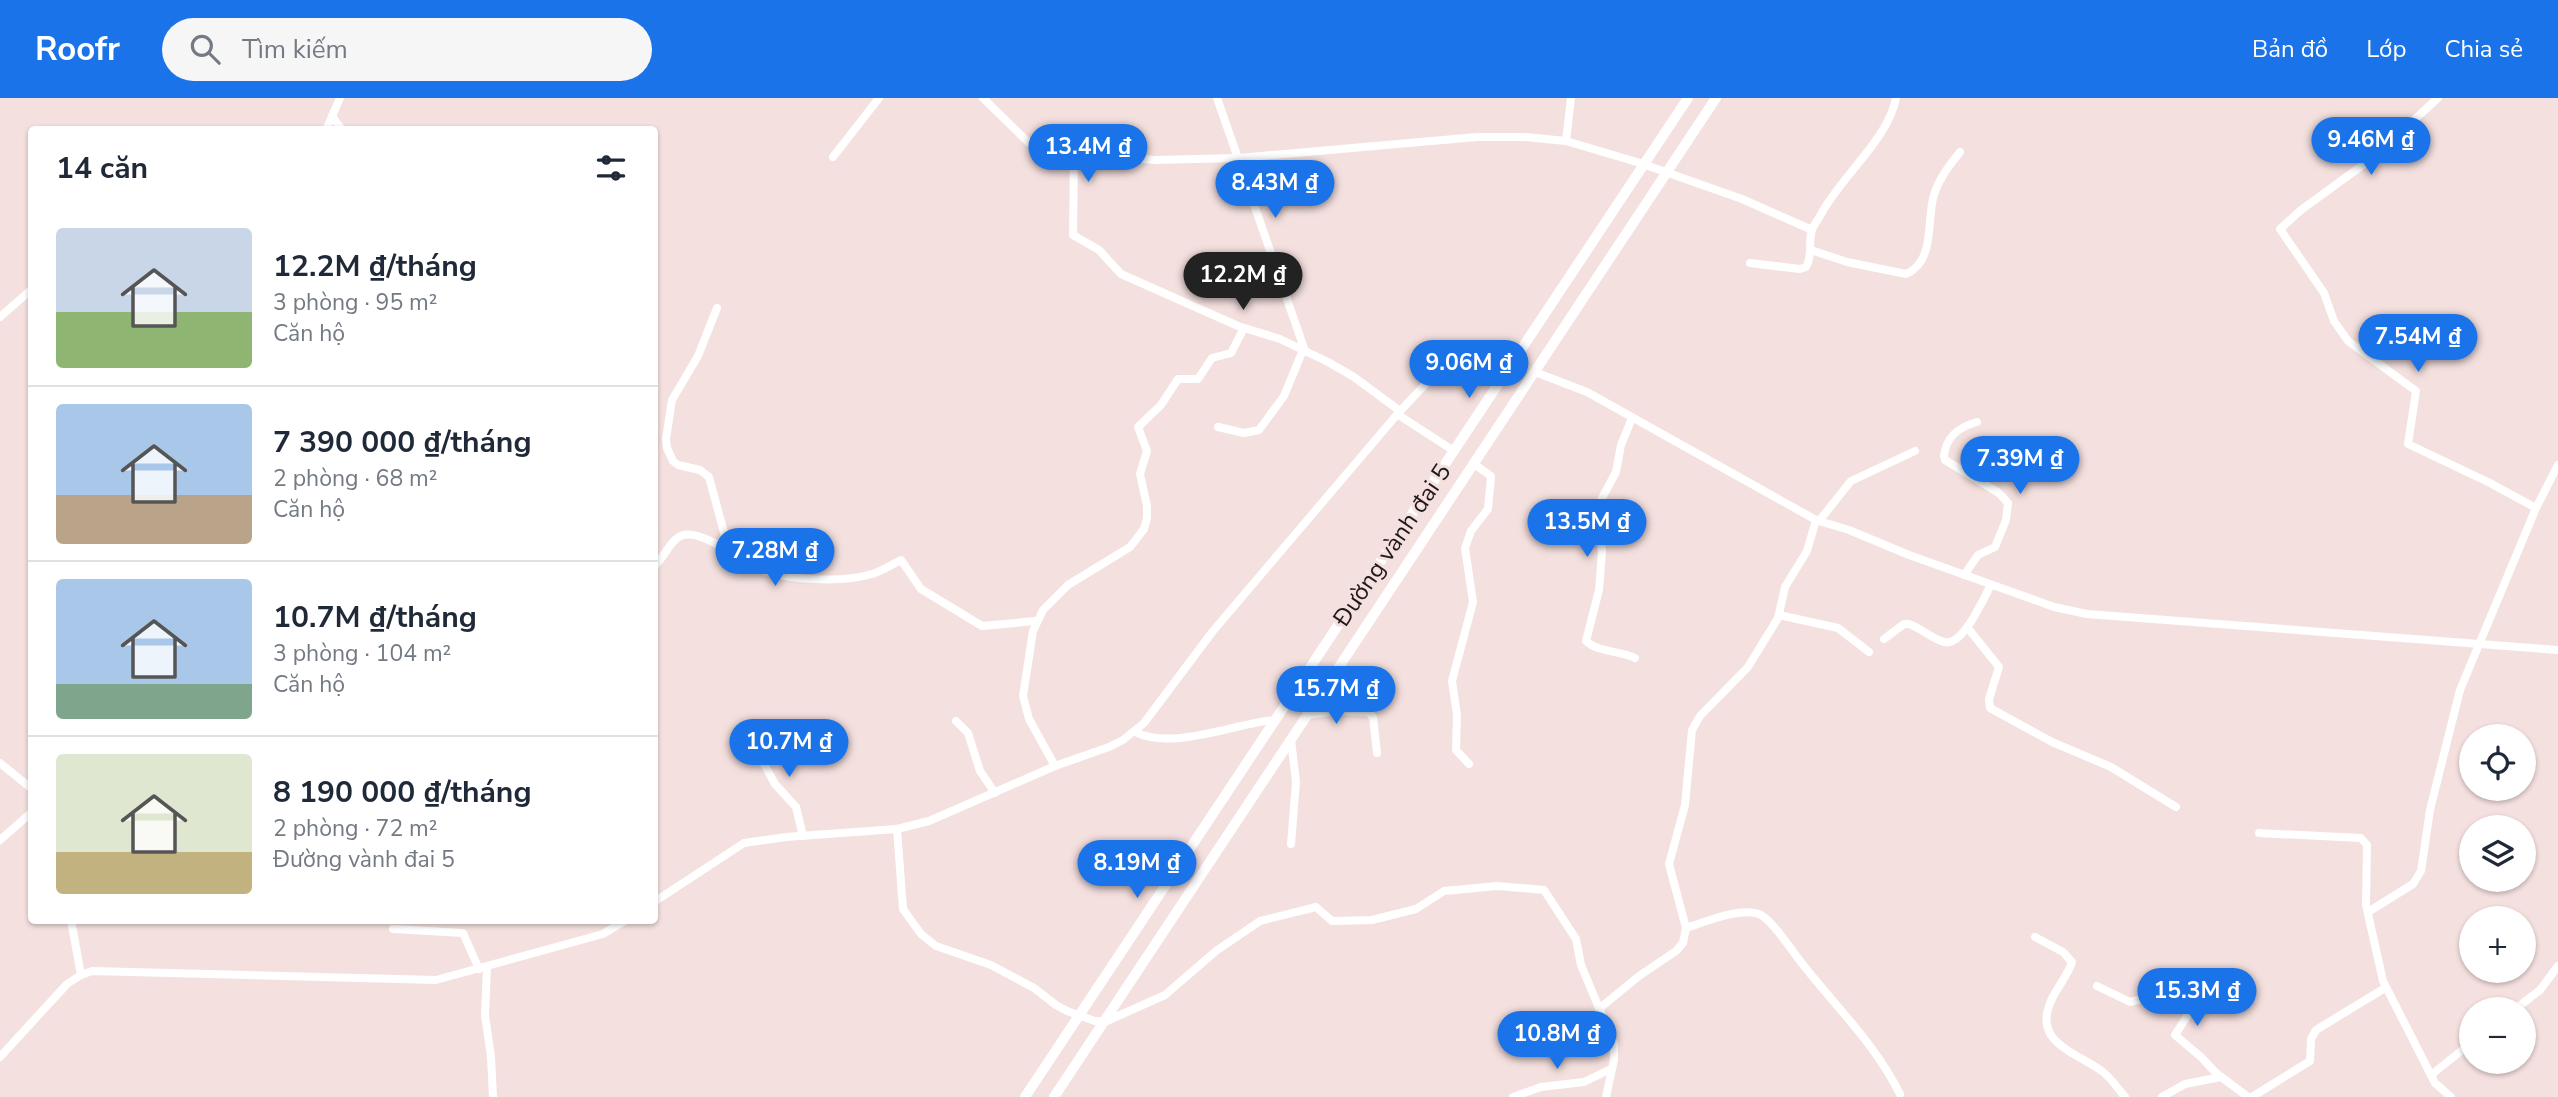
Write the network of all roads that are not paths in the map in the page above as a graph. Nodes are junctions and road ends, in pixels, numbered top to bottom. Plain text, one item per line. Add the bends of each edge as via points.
1 (340, 98) edge
2 (879, 98) edge
3 (983, 98) edge
4 (1217, 98) edge
5 (1571, 98) edge
6 (1688, 98) edge
7 (1716, 98) edge
8 (1896, 98) edge
9 (2438, 98) edge
10 (332, 116) junction
11 (328, 126) edge
12 (339, 126) edge
13 (1566, 141) junction
14 (1960, 152) dead end
15 (1074, 153) junction
16 (832, 157) dead end
17 (1238, 158) junction
18 (1642, 164) junction
19 (1666, 173) junction
20 (1812, 230) junction
21 (1811, 250) junction
22 (1750, 263) dead end
23 (28, 292) edge
24 (717, 308) dead end
25 (0, 317) edge
26 (1244, 328) junction
27 (1304, 351) junction
28 (1512, 363) junction
29 (1535, 372) junction
30 (1398, 413) junction
31 (1632, 418) junction
32 (1977, 422) dead end
33 (1218, 427) dead end
34 (1454, 451) junction
35 (1915, 451) dead end
36 (1474, 464) junction
37 (2558, 465) edge
38 (2536, 508) junction
39 (1817, 520) junction
40 (729, 551) junction
41 (658, 561) edge
42 (1965, 575) junction
43 (1991, 585) junction
44 (1779, 615) junction
45 (1036, 621) junction
46 (1967, 627) junction
47 (1884, 639) dead end
48 (2478, 644) junction
49 (2558, 650) edge
50 (1869, 652) dead end
51 (1635, 658) dead end
52 (1308, 715) junction
53 (1275, 720) junction
54 (956, 721) dead end
55 (746, 731) dead end
56 (1135, 732) junction
57 (1291, 740) junction
58 (1377, 753) dead end
59 (0, 762) edge
60 (1469, 764) dead end
61 (1055, 766) junction
62 (28, 786) edge
63 (995, 793) junction
64 (2176, 807) dead end
65 (28, 816) edge
66 (897, 829) junction
67 (2259, 833) dead end
68 (803, 836) junction
69 (0, 840) edge
70 (1291, 844) dead end
71 (658, 899) edge
72 (2368, 912) junction
73 (72, 924) edge
74 (619, 924) edge
75 (1686, 928) junction
76 (393, 929) dead end
77 (2035, 937) dead end
78 (2558, 966) edge
79 (483, 968) junction
80 (81, 975) junction
81 (2097, 986) dead end
82 (2385, 988) junction
83 (2531, 997) edge
84 (1600, 1008) junction
85 (1079, 1015) junction
86 (1105, 1021) junction
87 (2459, 1053) edge
88 (0, 1056) edge
89 (1611, 1069) junction
90 (2431, 1075) junction
91 (2221, 1077) junction
92 (1900, 1094) dead end
93 (493, 1097) edge
94 (1025, 1097) edge
95 (1054, 1097) edge
96 (1513, 1097) edge
97 (1606, 1097) edge
98 (2125, 1097) edge
99 (2162, 1097) edge
100 (2250, 1097) edge
101 (2451, 1097) edge

1 - 10 street
2 - 16 street
3 - 15 street via 1029,143 1044,147 1069,141
4 - 17 street
5 - 13 street
6 - 18 main road, Đường vành đai 5
7 - 19 main road, Đường vành đai 5
8 - 20 street via 1869,150 1830,196
9 - 38 street via 2371,159 2280,229 2325,293 2334,321 2348,341 2416,391 2408,444
10 - 11 street
10 - 12 street
13 - 17 street via 1477,137
13 - 18 street
14 - 21 street via 1942,173 1935,191 1930,233 1918,267 1906,274
15 - 17 street via 1155,160
15 - 26 street via 1073,235 1099,250 1121,274
17 - 27 street
18 - 19 street
18 - 28 main road, Đường vành đai 5
19 - 20 street
19 - 29 main road, Đường vành đai 5
20 - 21 street
21 - 22 street via 1809,263 1800,269
23 - 25 street
24 - 40 street via 698,356 672,400 666,439 673,461 709,477
26 - 27 street
26 - 45 street via 1231,353 1212,358 1198,379 1178,379 1161,405 1138,427 1147,451 1140,474 1147,518 1138,538 1055,596
27 - 30 street via 1341,369
27 - 33 street via 1284,396 1259,430 1244,433
28 - 30 street via 1476,350 1459,352
28 - 34 main road, Đường vành đai 5
29 - 31 street via 1587,392
29 - 36 main road, Đường vành đai 5
30 - 34 street
30 - 56 street via 1208,636
31 - 39 street
31 - 51 street via 1616,472 1601,499 1599,590 1586,641 1601,650
32 - 42 street via 1952,435 1945,460 1999,493 2008,510 1995,547 1978,555
34 - 53 main road, Đường vành đai 5
35 - 39 street via 1851,481
36 - 52 main road, Đường vành đai 5
36 - 60 street via 1491,476 1490,501 1467,538 1473,609 1452,681 1456,750
37 - 38 street
38 - 48 street
39 - 42 street
39 - 44 street via 1804,558 1785,587
40 - 41 street via 696,536 680,536
40 - 45 street via 759,569 811,579 869,575 901,560 920,589 982,626
42 - 43 street
43 - 46 street
43 - 48 street via 2087,614
44 - 50 street via 1838,628
44 - 75 street via 1748,667 1692,730 1686,795 1669,864
45 - 61 street via 1023,696 1025,709
46 - 47 street via 1947,643 1909,624
46 - 64 street via 1999,667 1990,708 2110,767
48 - 49 street
48 - 72 street via 2455,705 2421,871 2413,884
52 - 57 main road, Đường vành đai 5
52 - 58 street via 1367,712 1373,717
53 - 56 street via 1190,736 1150,737
53 - 85 main road, Đường vành đai 5
54 - 63 street via 968,733 980,771
55 - 68 street via 775,783 796,807
56 - 61 street via 1109,747
57 - 70 street via 1296,782
57 - 86 main road
59 - 62 street
61 - 63 street
63 - 66 street via 937,819
65 - 69 street
66 - 68 street
66 - 85 street via 903,909 921,934 936,946 991,965 1056,1006
67 - 72 street via 2361,838 2367,845
68 - 71 street via 744,843
72 - 82 street
73 - 80 street
74 - 79 street via 603,934
75 - 84 street via 1676,951
75 - 92 street via 1750,912 1768,920 1866,1040
76 - 79 street via 463,933
77 - 98 street via 2072,962 2049,1006 2050,1032 2063,1049 2106,1074
78 - 83 street
79 - 80 street via 436,979 92,971
79 - 93 street
80 - 88 street via 67,984
81 - 91 street via 2130,1002 2154,995 2187,1007 2189,1013 2175,1035
82 - 90 street
82 - 100 street via 2316,1030 2310,1061
84 - 86 street via 1581,965 1576,939 1548,893 1539,888 1497,886 1444,891 1416,909 1372,920 1332,921 1316,907 1259,921 1165,995
84 - 89 street via 1614,1044
85 - 86 street
85 - 94 main road, Đường vành đai 5
86 - 95 main road
87 - 90 street
89 - 96 street via 1584,1082 1541,1087
89 - 97 street
90 - 101 street
91 - 99 street via 2185,1084
91 - 100 street

